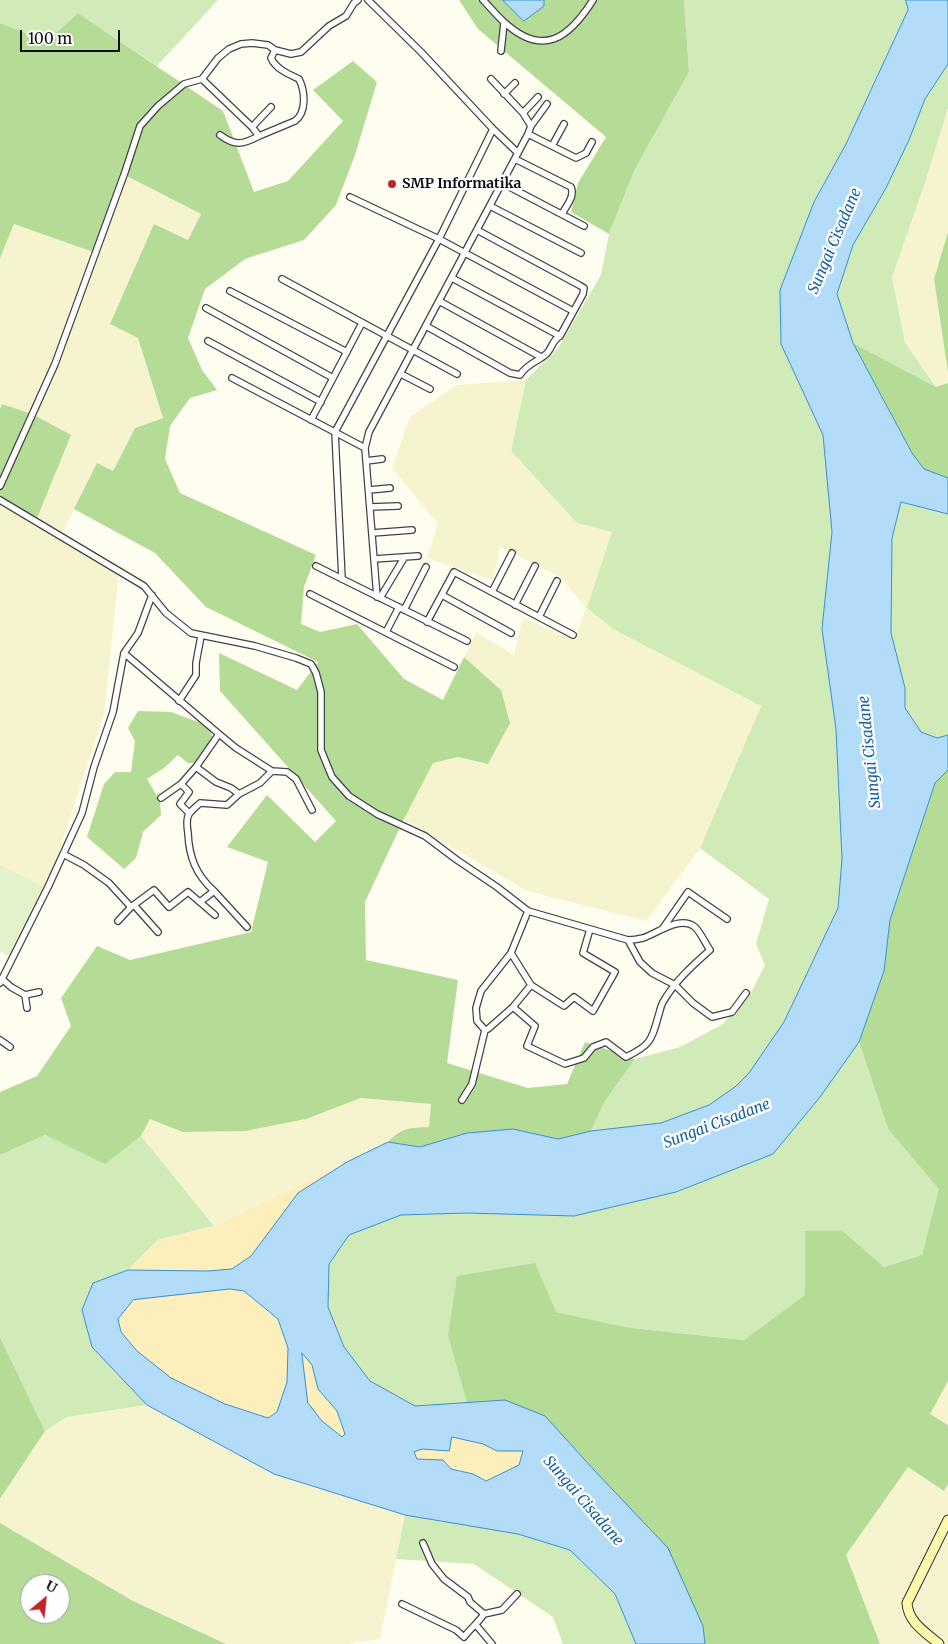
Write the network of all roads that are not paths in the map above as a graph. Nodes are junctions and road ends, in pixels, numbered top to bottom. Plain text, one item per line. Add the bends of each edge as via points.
1 (348, 0) edge
2 (368, 0) edge
3 (483, 0) edge
4 (593, 0) edge
5 (356, 2) edge
6 (504, 23) junction
7 (275, 50) junction
8 (501, 51) dead end
9 (202, 79) junction
10 (490, 79) dead end
11 (515, 82) dead end
12 (504, 94) junction
13 (538, 97) dead end
14 (547, 104) dead end
15 (271, 107) dead end
16 (523, 112) junction
17 (564, 124) dead end
18 (531, 126) junction
19 (252, 128) junction
20 (493, 129) junction
21 (528, 134) junction
22 (220, 135) dead end
23 (258, 136) junction
24 (592, 142) dead end
25 (552, 146) junction
26 (518, 153) junction
27 (515, 159) junction
28 (502, 183) junction
29 (350, 197) dead end
30 (490, 206) junction
31 (562, 214) junction
32 (584, 226) dead end
33 (477, 230) junction
34 (439, 239) junction
35 (581, 253) dead end
36 (464, 254) junction
37 (452, 278) junction
38 (282, 279) dead end
39 (230, 291) dead end
40 (439, 302) junction
41 (206, 308) dead end
42 (573, 311) junction
43 (362, 323) junction
44 (426, 326) junction
45 (386, 336) junction
46 (560, 336) junction
47 (208, 341) dead end
48 (413, 351) junction
49 (347, 352) junction
50 (541, 357) junction
51 (401, 374) junction
52 (457, 374) dead end
53 (232, 378) dead end
54 (333, 378) junction
55 (430, 389) dead end
56 (321, 402) junction
57 (312, 420) junction
58 (335, 432) junction
59 (365, 448) junction
60 (382, 460) dead end
61 (366, 461) junction
62 (0, 486) edge
63 (390, 488) dead end
64 (369, 490) junction
65 (0, 500) edge
66 (398, 506) dead end
67 (370, 508) junction
68 (412, 530) dead end
69 (372, 532) junction
70 (512, 552) dead end
71 (418, 556) dead end
72 (404, 558) junction
73 (374, 559) junction
74 (316, 566) dead end
75 (535, 566) dead end
76 (426, 567) dead end
77 (342, 579) junction
78 (557, 581) dead end
79 (492, 592) junction
80 (310, 594) dead end
81 (152, 595) junction
82 (442, 595) junction
83 (379, 598) junction
84 (515, 605) junction
85 (401, 609) junction
86 (539, 617) junction
87 (427, 622) junction
88 (386, 632) junction
89 (511, 633) dead end
90 (201, 636) junction
91 (573, 636) dead end
92 (467, 642) dead end
93 (124, 652) junction
94 (454, 667) dead end
95 (179, 701) junction
96 (218, 734) junction
97 (196, 767) junction
98 (272, 770) junction
99 (180, 784) junction
100 (239, 794) junction
101 (160, 798) dead end
102 (312, 810) dead end
103 (189, 813) junction
104 (63, 854) junction
105 (214, 891) junction
106 (200, 902) junction
107 (133, 906) junction
108 (528, 911) junction
109 (216, 915) dead end
110 (727, 919) dead end
111 (118, 921) dead end
112 (247, 928) dead end
113 (590, 929) junction
114 (662, 930) junction
115 (158, 932) dead end
116 (628, 940) junction
117 (510, 953) junction
118 (1, 981) edge
119 (675, 985) junction
120 (531, 986) junction
121 (39, 992) dead end
122 (746, 993) dead end
123 (25, 995) junction
124 (513, 1006) junction
125 (27, 1008) dead end
126 (485, 1030) junction
127 (0, 1040) edge
128 (10, 1047) dead end
129 (462, 1100) dead end
130 (948, 1520) edge
131 (423, 1543) dead end
132 (517, 1594) dead end
133 (402, 1604) dead end
134 (484, 1614) junction
135 (476, 1625) junction
136 (491, 1644) edge
137 (939, 1644) edge

1 - 5 street
2 - 20 street
3 - 6 street
4 - 6 street via 572,28 548,41 521,35
5 - 7 street via 346,16 329,26 301,52 291,54
6 - 8 street
7 - 9 street via 268,45 240,44 218,58
7 - 23 street via 270,58 273,62 287,74 299,78 303,106 295,120
9 - 19 street
9 - 62 street via 184,84 140,126 55,364
10 - 12 street
11 - 12 street
12 - 16 street
13 - 16 street
14 - 18 street
15 - 19 street
16 - 18 street
17 - 25 street
18 - 21 street
19 - 23 street
20 - 26 street
20 - 34 street
21 - 25 street
21 - 26 street
22 - 23 street via 234,143 243,143
24 - 25 street via 586,153 576,158
26 - 27 street
27 - 28 street
27 - 31 street via 571,187 571,199
28 - 30 street
28 - 31 street
29 - 34 street
30 - 33 street
30 - 35 street
31 - 32 street
33 - 36 street
33 - 42 street via 584,288
34 - 36 street
34 - 45 street
36 - 37 street
36 - 42 street
37 - 40 street
37 - 46 street
38 - 43 street
39 - 49 street
40 - 44 street
40 - 50 street
41 - 54 street
42 - 46 street
43 - 45 street
43 - 49 street
44 - 48 street
44 - 50 street via 515,375 520,376 530,363
45 - 48 street
45 - 58 street
46 - 50 street
47 - 56 street
48 - 51 street
48 - 52 street
49 - 54 street
51 - 55 street
51 - 59 street via 369,432
53 - 57 street
54 - 56 street
56 - 57 street
57 - 58 street
58 - 59 street
58 - 77 street
59 - 61 street
60 - 61 street
61 - 64 street
63 - 64 street
64 - 67 street
65 - 81 street via 144,586
66 - 67 street
67 - 69 street
68 - 69 street
69 - 73 street
70 - 79 street
71 - 72 street
72 - 73 street
72 - 83 street
73 - 83 street
74 - 77 street
75 - 84 street
76 - 85 street
77 - 83 street
78 - 86 street
79 - 82 street via 454,572
79 - 84 street
80 - 88 street
81 - 90 street via 178,624
81 - 93 street via 138,633
82 - 87 street
82 - 89 street
83 - 85 street
84 - 86 street
85 - 87 street
85 - 88 street
86 - 91 street
87 - 92 street
88 - 94 street
90 - 95 street via 196,676
90 - 108 street via 255,646 311,664 321,692 321,750 332,777 341,788 377,814 425,836
93 - 95 street
93 - 104 street via 113,712 82,813
95 - 96 street
96 - 97 street
96 - 98 street
97 - 99 street
97 - 100 street
98 - 100 street via 260,783
98 - 102 street via 287,772 296,779
99 - 101 street
99 - 103 street via 189,792 180,804
100 - 103 street via 227,805 200,803
103 - 105 street via 188,850 193,864
104 - 107 street via 109,883
104 - 118 street
105 - 106 street
105 - 112 street
106 - 107 street via 188,892 169,906 154,890
106 - 109 street
107 - 111 street
107 - 115 street
108 - 113 street
108 - 117 street
110 - 114 street via 688,892
113 - 116 street
113 - 120 street via 583,953 615,972 593,1011 574,997 564,1006
114 - 116 street
114 - 119 street via 680,923 691,925 710,950
116 - 119 street via 640,962
117 - 120 street
117 - 126 street via 480,991 477,1021
118 - 123 street
119 - 122 street via 712,1017 732,1012
119 - 124 street via 662,1004 653,1038 626,1057 606,1042 593,1047 584,1058 566,1064 527,1046 536,1026
120 - 124 street
121 - 123 street
123 - 125 street
124 - 126 street
126 - 129 street via 472,1084
127 - 128 street
130 - 137 street via 907,1603 912,1620
131 - 134 street via 432,1564 444,1578
132 - 134 street via 502,1610
133 - 135 street via 464,1637
134 - 135 street
135 - 136 street

